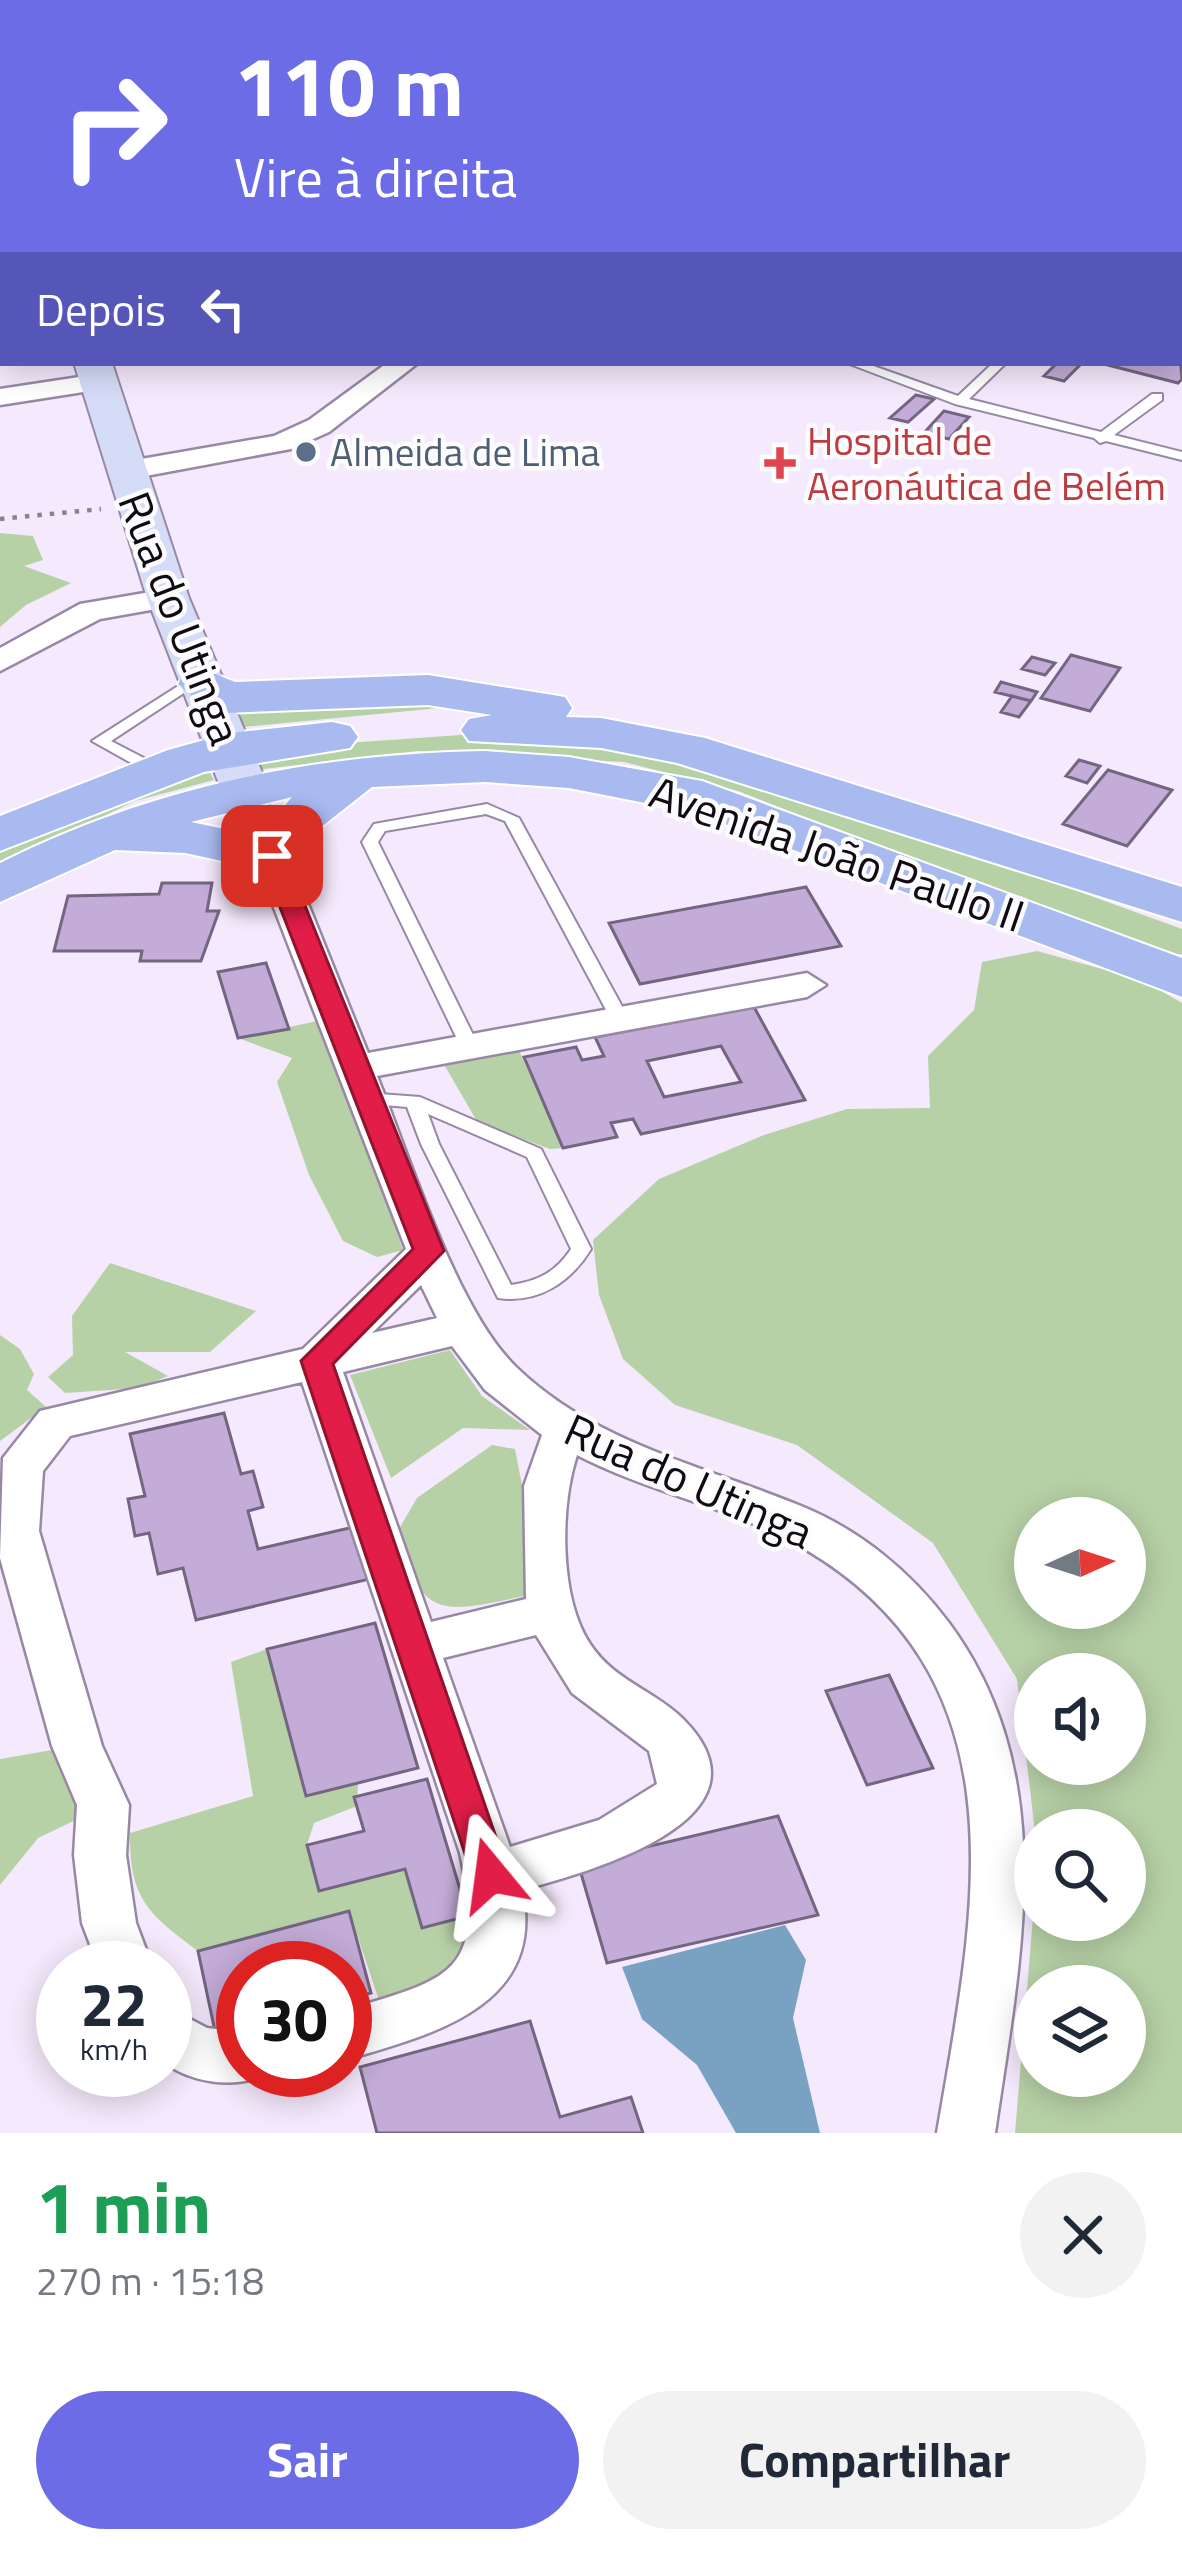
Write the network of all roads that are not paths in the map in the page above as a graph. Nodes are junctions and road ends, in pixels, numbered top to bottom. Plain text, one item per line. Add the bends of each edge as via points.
1 (400, 366) edge
2 (862, 366) edge
3 (997, 366) edge
4 (96, 372) edge
5 (0, 397) edge
6 (1157, 397) dead end
7 (960, 400) junction
8 (1100, 439) junction
9 (1182, 456) edge
10 (129, 487) junction
11 (168, 598) junction
12 (0, 661) edge
13 (226, 719) junction
14 (157, 771) junction
15 (362, 771) junction
16 (0, 835) edge
17 (98, 836) junction
18 (272, 856) junction
19 (0, 885) edge
20 (1182, 904) edge
21 (1172, 971) edge
22 (807, 985) dead end
23 (621, 1021) junction
24 (470, 1047) junction
25 (359, 1084) junction
26 (414, 1101) junction
27 (429, 1251) junction
28 (467, 1327) junction
29 (316, 1361) junction
30 (567, 1433) junction
31 (551, 1612) junction
32 (415, 1645) junction
33 (491, 1875) junction
34 (116, 1941) edge
35 (372, 2026) edge
36 (966, 2133) edge

1 - 10 street via 319,426 281,443
2 - 7 lane
3 - 7 lane
4 - 5 street
4 - 10 street, Rua do Utinga
6 - 8 lane
7 - 8 lane
8 - 9 lane
10 - 11 street, Rua do Utinga
11 - 12 street via 92,611
11 - 13 street, Rua do Utinga
13 - 14 main road, Avenida João Paulo II
13 - 14 lane via 100,740
13 - 15 main road, Avenida João Paulo II
13 - 17 main road, Avenida João Paulo II via 175,807
13 - 18 street, Rua do Utinga
13 - 20 main road, Avenida João Paulo II via 365,733 602,733 707,755
14 - 16 main road, Avenida João Paulo II
15 - 18 main road via 295,821
15 - 21 main road, Avenida João Paulo II via 500,766 656,785
17 - 18 main road via 185,838
17 - 19 main road, Avenida João Paulo II
18 - 25 street, Rua do Utinga
22 - 23 street
23 - 24 street
23 - 24 lane via 511,818 488,809 380,827 370,842
24 - 25 street
25 - 26 lane
25 - 27 street, Rua do Utinga
26 - 26 lane via 533,1153 581,1249 568,1274 505,1293
27 - 28 street, Rua do Utinga
27 - 29 street
28 - 29 street
28 - 30 street, Rua do Utinga via 498,1376
29 - 32 street
29 - 34 street via 56,1423 23,1454 16,1531 77,1745 103,1805 100,1855
30 - 31 street via 550,1454 544,1565
30 - 36 street, Rua do Utinga via 795,1523 879,1575 965,1682 1000,1797 996,1917
31 - 32 street
31 - 33 street via 590,1681 678,1748 682,1793 649,1820 586,1849
32 - 33 street
33 - 35 street via 499,1919 470,1988

